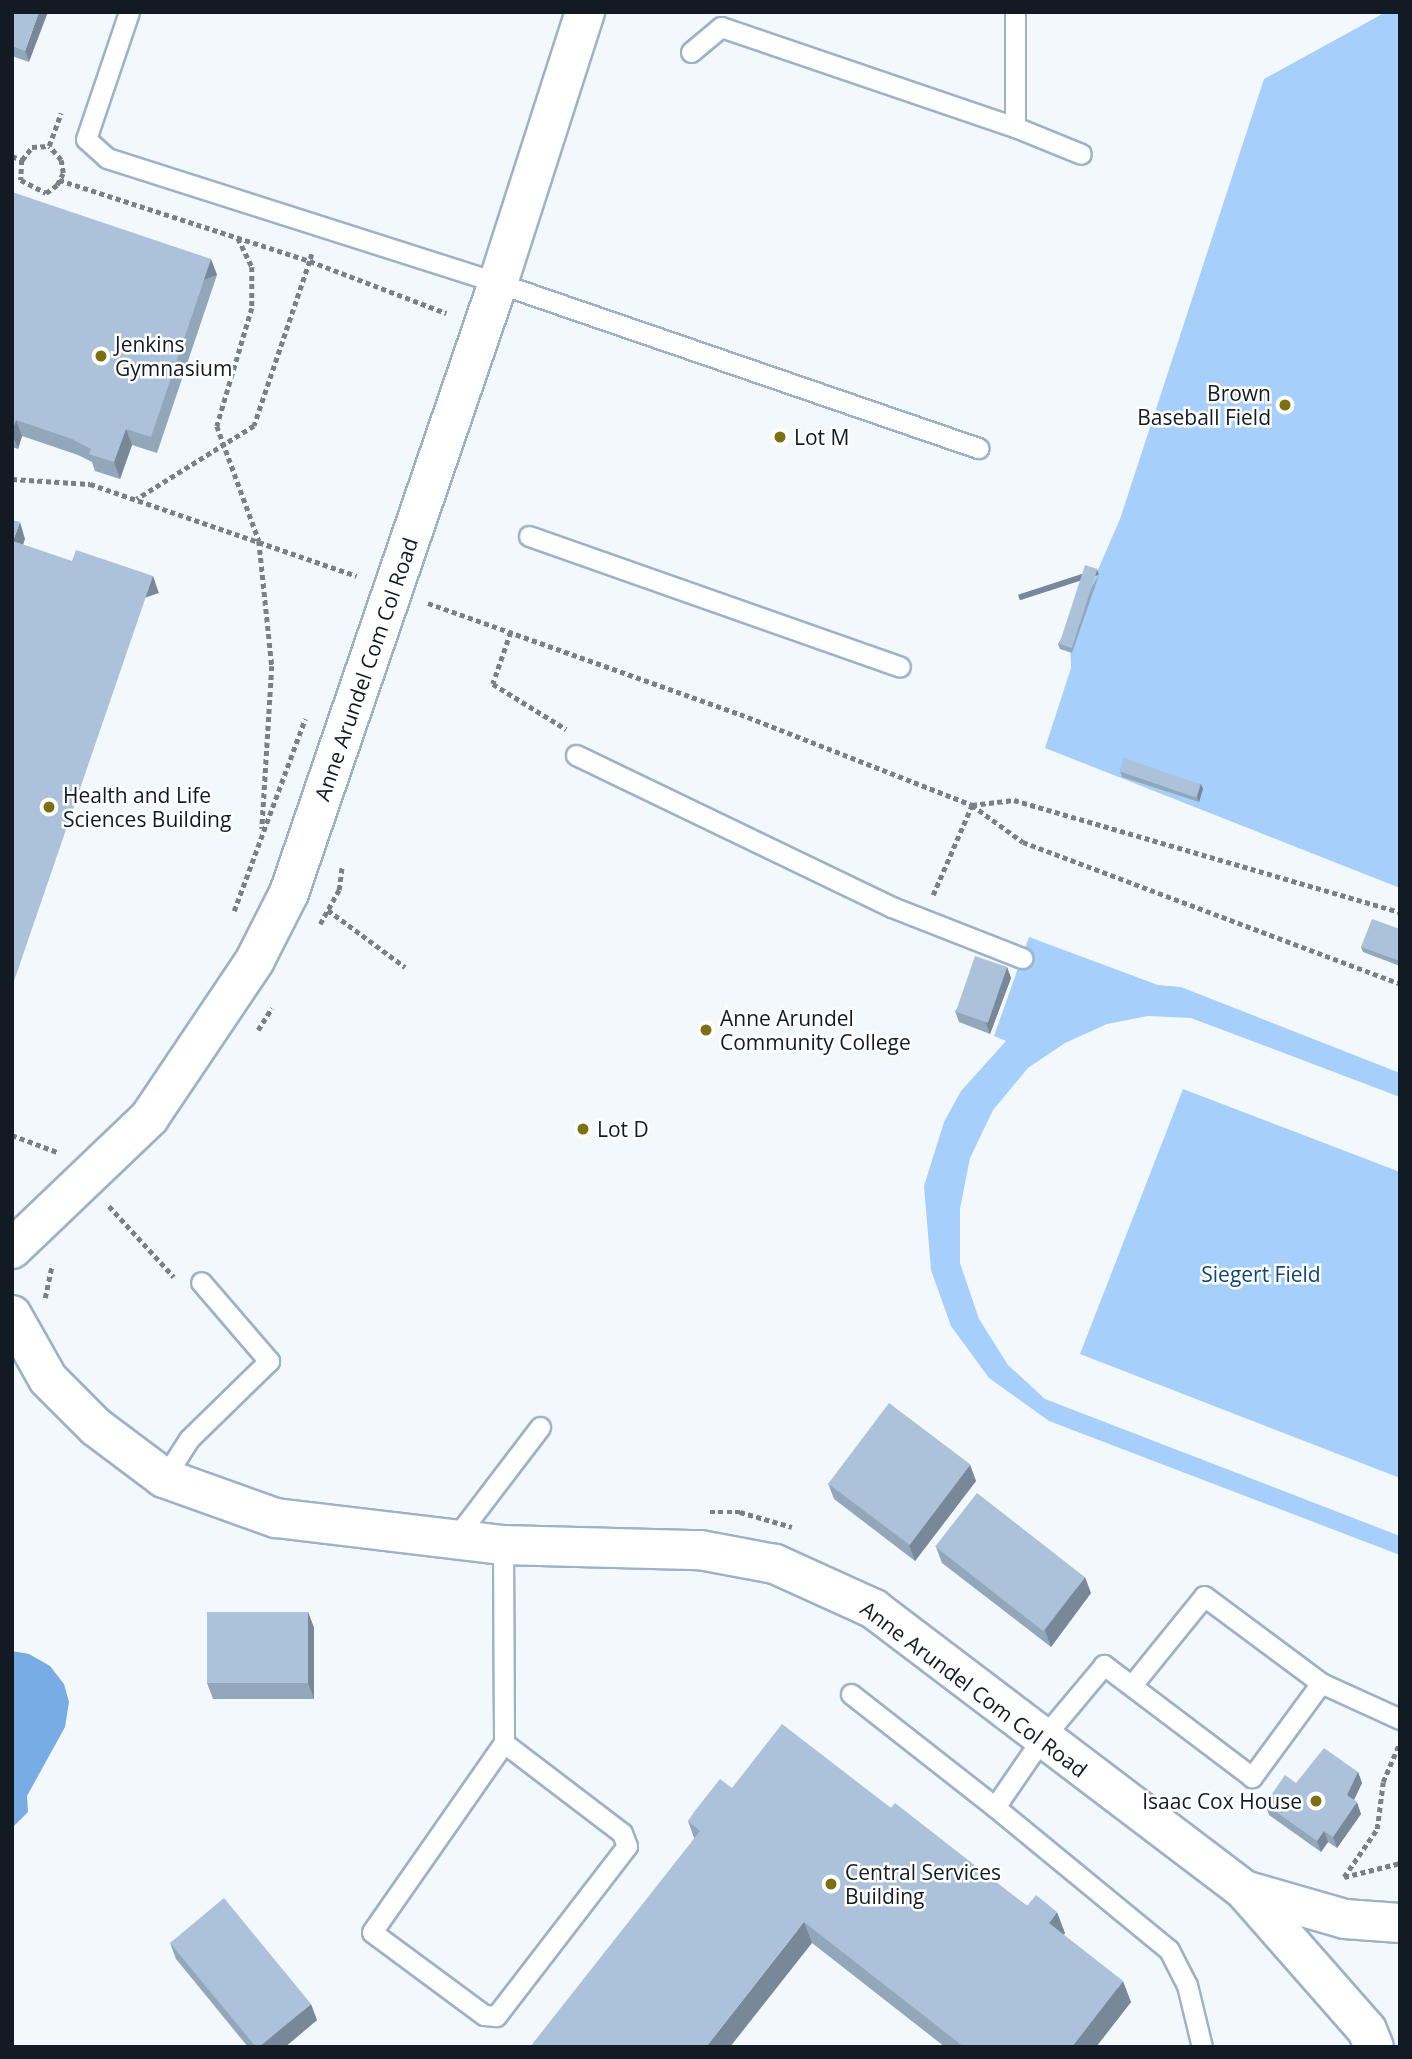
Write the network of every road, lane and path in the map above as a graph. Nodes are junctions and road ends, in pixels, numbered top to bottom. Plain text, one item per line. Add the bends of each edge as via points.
1 (130, 12) edge
2 (585, 12) edge
3 (1015, 12) edge
4 (691, 52) dead end
5 (63, 107) dead end
6 (1015, 127) junction
7 (49, 146) junction
8 (1082, 154) dead end
9 (12, 156) edge
10 (22, 160) junction
11 (59, 180) junction
12 (318, 225) junction
13 (237, 238) junction
14 (310, 261) junction
15 (498, 282) junction
16 (443, 323) dead end
17 (225, 447) junction
18 (978, 448) dead end
19 (12, 478) edge
20 (136, 499) junction
21 (529, 536) dead end
22 (258, 541) junction
23 (361, 565) dead end
24 (357, 578) junction
25 (392, 590) junction
26 (352, 591) dead end
27 (900, 667) dead end
28 (309, 707) dead end
29 (576, 755) dead end
30 (972, 805) junction
31 (261, 837) junction
32 (247, 875) junction
33 (289, 892) junction
34 (1400, 912) edge
35 (230, 922) dead end
36 (1022, 958) dead end
37 (405, 967) dead end
38 (1400, 984) edge
39 (12, 1135) edge
40 (55, 1161) dead end
41 (87, 1182) junction
42 (12, 1249) edge
43 (175, 1278) dead end
44 (201, 1283) dead end
45 (12, 1315) edge
46 (540, 1427) dead end
47 (164, 1478) junction
48 (457, 1536) junction
49 (503, 1545) junction
50 (1321, 1683) junction
51 (1132, 1685) junction
52 (851, 1694) dead end
53 (1400, 1719) edge
54 (1041, 1740) junction
55 (1400, 1742) edge
56 (504, 1743) junction
57 (995, 1807) junction
58 (1400, 1863) edge
59 (1332, 1877) dead end
60 (1343, 1878) junction
61 (1244, 1890) junction
62 (1400, 1923) edge
63 (1202, 2047) edge
64 (1374, 2047) edge

1 - 12 lane via 86,139 107,158
2 - 15 street, Anne Arundel Com Col Road
3 - 6 lane
4 - 6 lane via 721,27
5 - 7 path
6 - 8 lane
7 - 10 path via 32,147
7 - 11 path via 61,160
9 - 10 path
10 - 11 path via 21,180 28,188 46,193
11 - 13 path
12 - 14 path
12 - 15 lane
13 - 14 path
13 - 17 path via 252,267 252,308 217,426
14 - 16 path via 447,310
14 - 17 path via 254,425
15 - 18 lane
15 - 25 street, Anne Arundel Com Col Road
17 - 20 path
17 - 22 path
19 - 20 path via 90,484
20 - 22 path
21 - 27 lane
22 - 24 path
22 - 31 path via 272,666
23 - 24 path
24 - 25 path
24 - 26 path
25 - 30 path via 740,714
25 - 33 street, Anne Arundel Com Col Road
28 - 31 path
29 - 36 lane via 892,907
30 - 34 path via 1014,800
30 - 38 path via 1023,842
31 - 32 path
32 - 33 path
32 - 35 path
33 - 37 path via 328,910
33 - 41 street, Anne Arundel Com Col Road via 255,960 149,1118
39 - 40 path via 61,1154
41 - 42 street, Anne Arundel Com Col Road
41 - 43 path
44 - 47 lane via 270,1361 189,1440
45 - 47 street, Anne Arundel Com Col Road via 48,1378 96,1427
46 - 48 lane
47 - 48 street, Anne Arundel Com Col Road via 276,1518 380,1532
48 - 49 street, Anne Arundel Com Col Road
49 - 54 street, Anne Arundel Com Col Road via 699,1550 775,1564 874,1609
49 - 56 lane
50 - 51 lane via 1203,1596
50 - 51 lane via 1252,1777
50 - 53 lane
51 - 54 lane via 1104,1664
52 - 57 lane
54 - 57 lane
54 - 61 street, Anne Arundel Com Col Road
55 - 60 path via 1383,1782 1377,1829
56 - 56 lane via 622,1833 627,1846 496,2015 484,2015 372,1932
57 - 63 lane via 1168,1951 1187,1985
58 - 60 path
59 - 60 path
61 - 62 street, Anne Arundel Com Col Road via 1345,1919
61 - 64 street via 1367,2030

